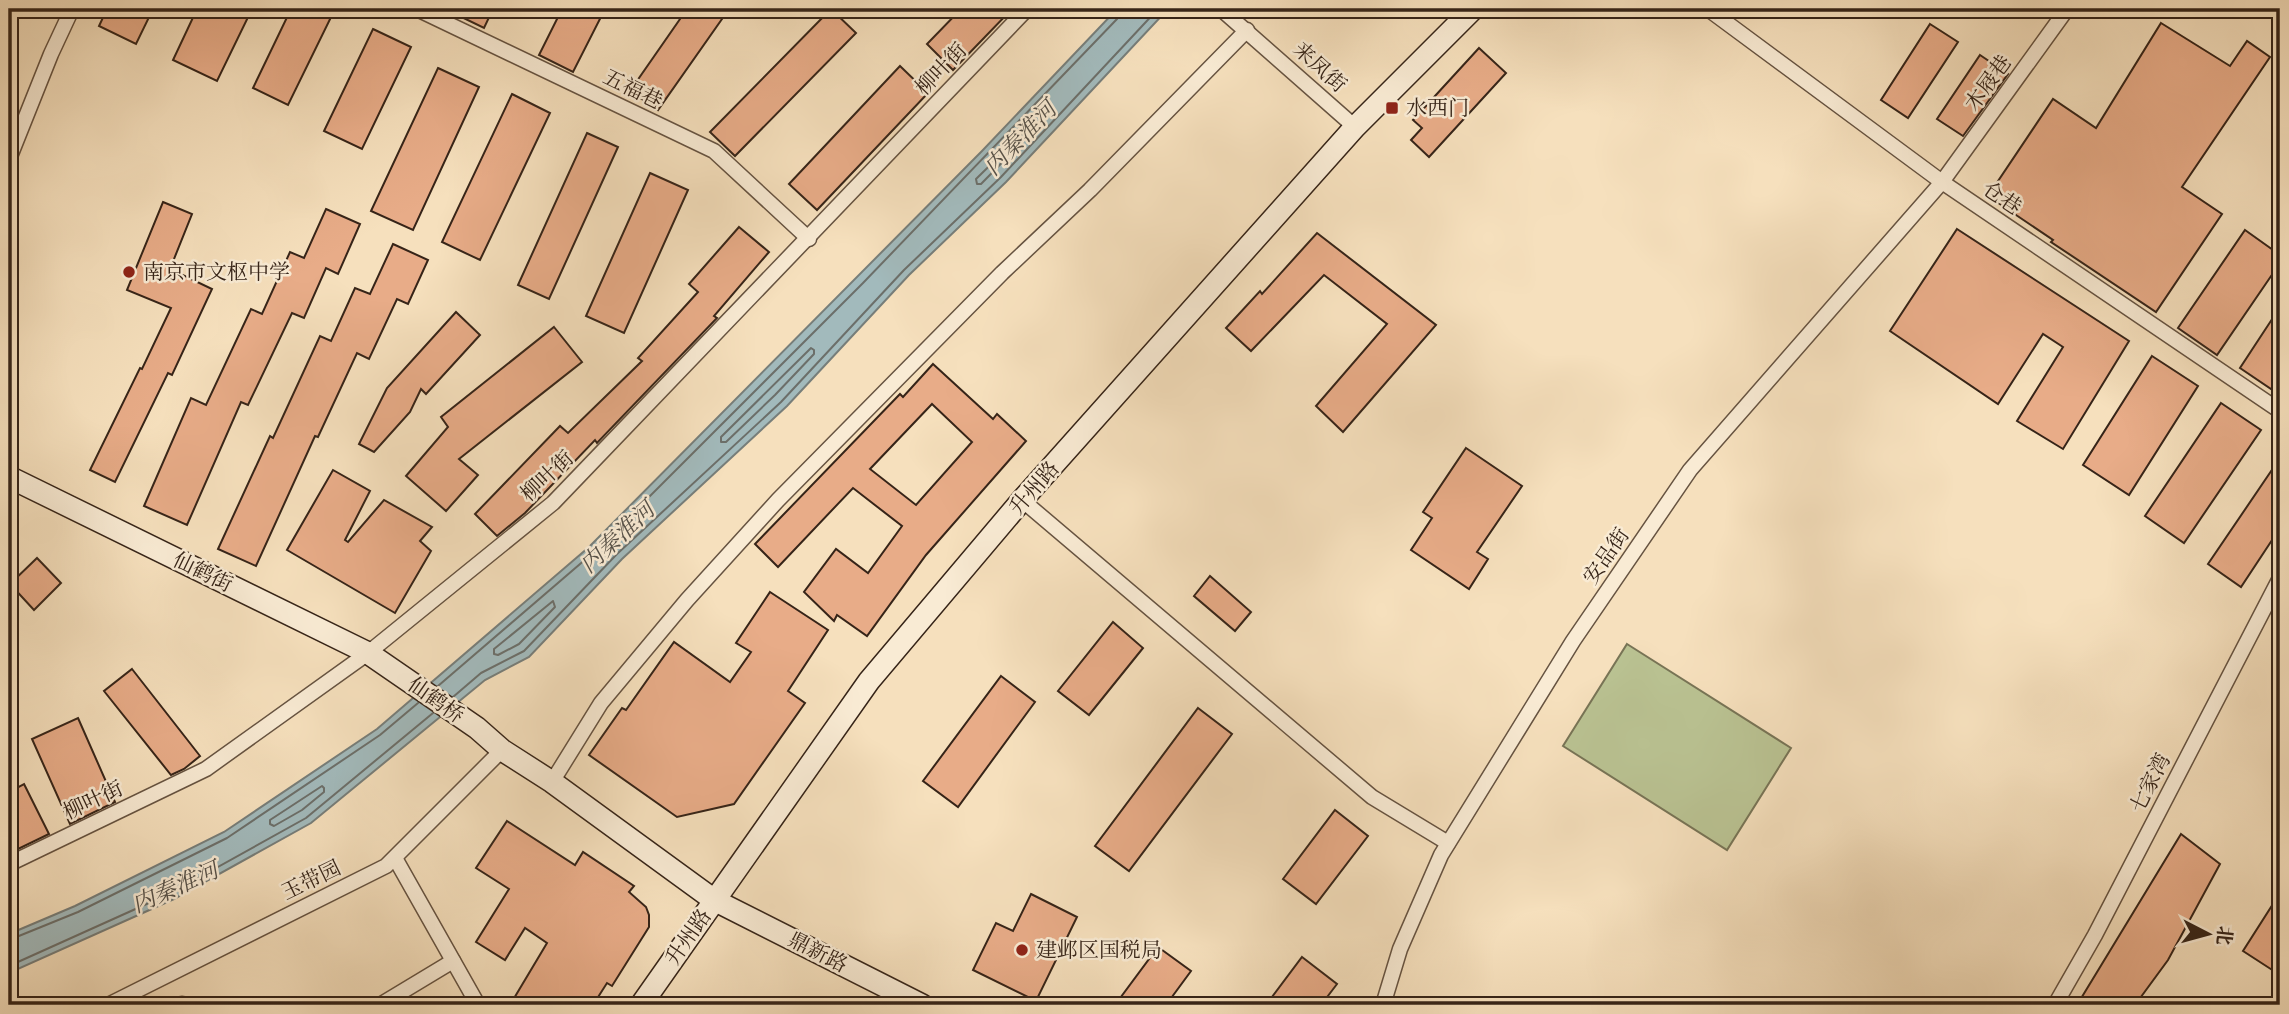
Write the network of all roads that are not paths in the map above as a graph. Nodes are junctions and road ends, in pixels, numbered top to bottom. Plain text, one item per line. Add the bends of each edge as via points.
1 (72, 9) edge
2 (417, 9) edge
3 (1027, 9) edge
4 (1473, 9) edge
5 (1708, 9) edge
6 (2067, 9) edge
7 (1222, 10) edge
8 (1247, 30) junction
9 (1355, 127) junction
10 (9, 159) edge
11 (1942, 182) junction
12 (809, 239) junction
13 (2280, 411) edge
14 (9, 477) edge
15 (1022, 500) junction
16 (2280, 578) edge
17 (368, 653) junction
18 (394, 671) joint
19 (502, 750) junction
20 (552, 782) junction
21 (1448, 843) junction
22 (395, 858) junction
23 (9, 864) edge
24 (715, 900) junction
25 (453, 961) junction
26 (108, 1005) edge
27 (380, 1005) edge
28 (478, 1005) edge
29 (641, 1005) edge
30 (922, 1005) edge
31 (1383, 1005) edge
32 (2055, 1005) edge

1 - 10 street
2 - 12 street, 五福巷 via 714,151
3 - 12 street, 柳叶街
4 - 9 main road, 升州路
5 - 11 street, 仓巷
6 - 11 street, 木屐巷
7 - 8 street, 来凤街
8 - 9 street, 来凤街
8 - 20 street via 778,500 601,703
9 - 15 main road, 升州路
11 - 13 street, 仓巷
11 - 21 street, 安品街 via 1690,470 1573,641
12 - 17 street, 柳叶街 via 553,503
14 - 17 main road, 仙鹤街
15 - 21 street via 1372,797
15 - 24 main road, 升州路 via 869,681
16 - 32 street, 七家湾
17 - 18 main road, 仙鹤街
17 - 23 street, 柳叶街 via 206,769
18 - 19 main road, 仙鹤桥
19 - 20 main road
19 - 22 street, 玉带园
20 - 24 main road
21 - 31 street, 安品街 via 1400,949
22 - 25 street
22 - 26 street, 玉带园
24 - 29 main road, 升州路
24 - 30 main road, 鼎新路
25 - 27 street
25 - 28 street

